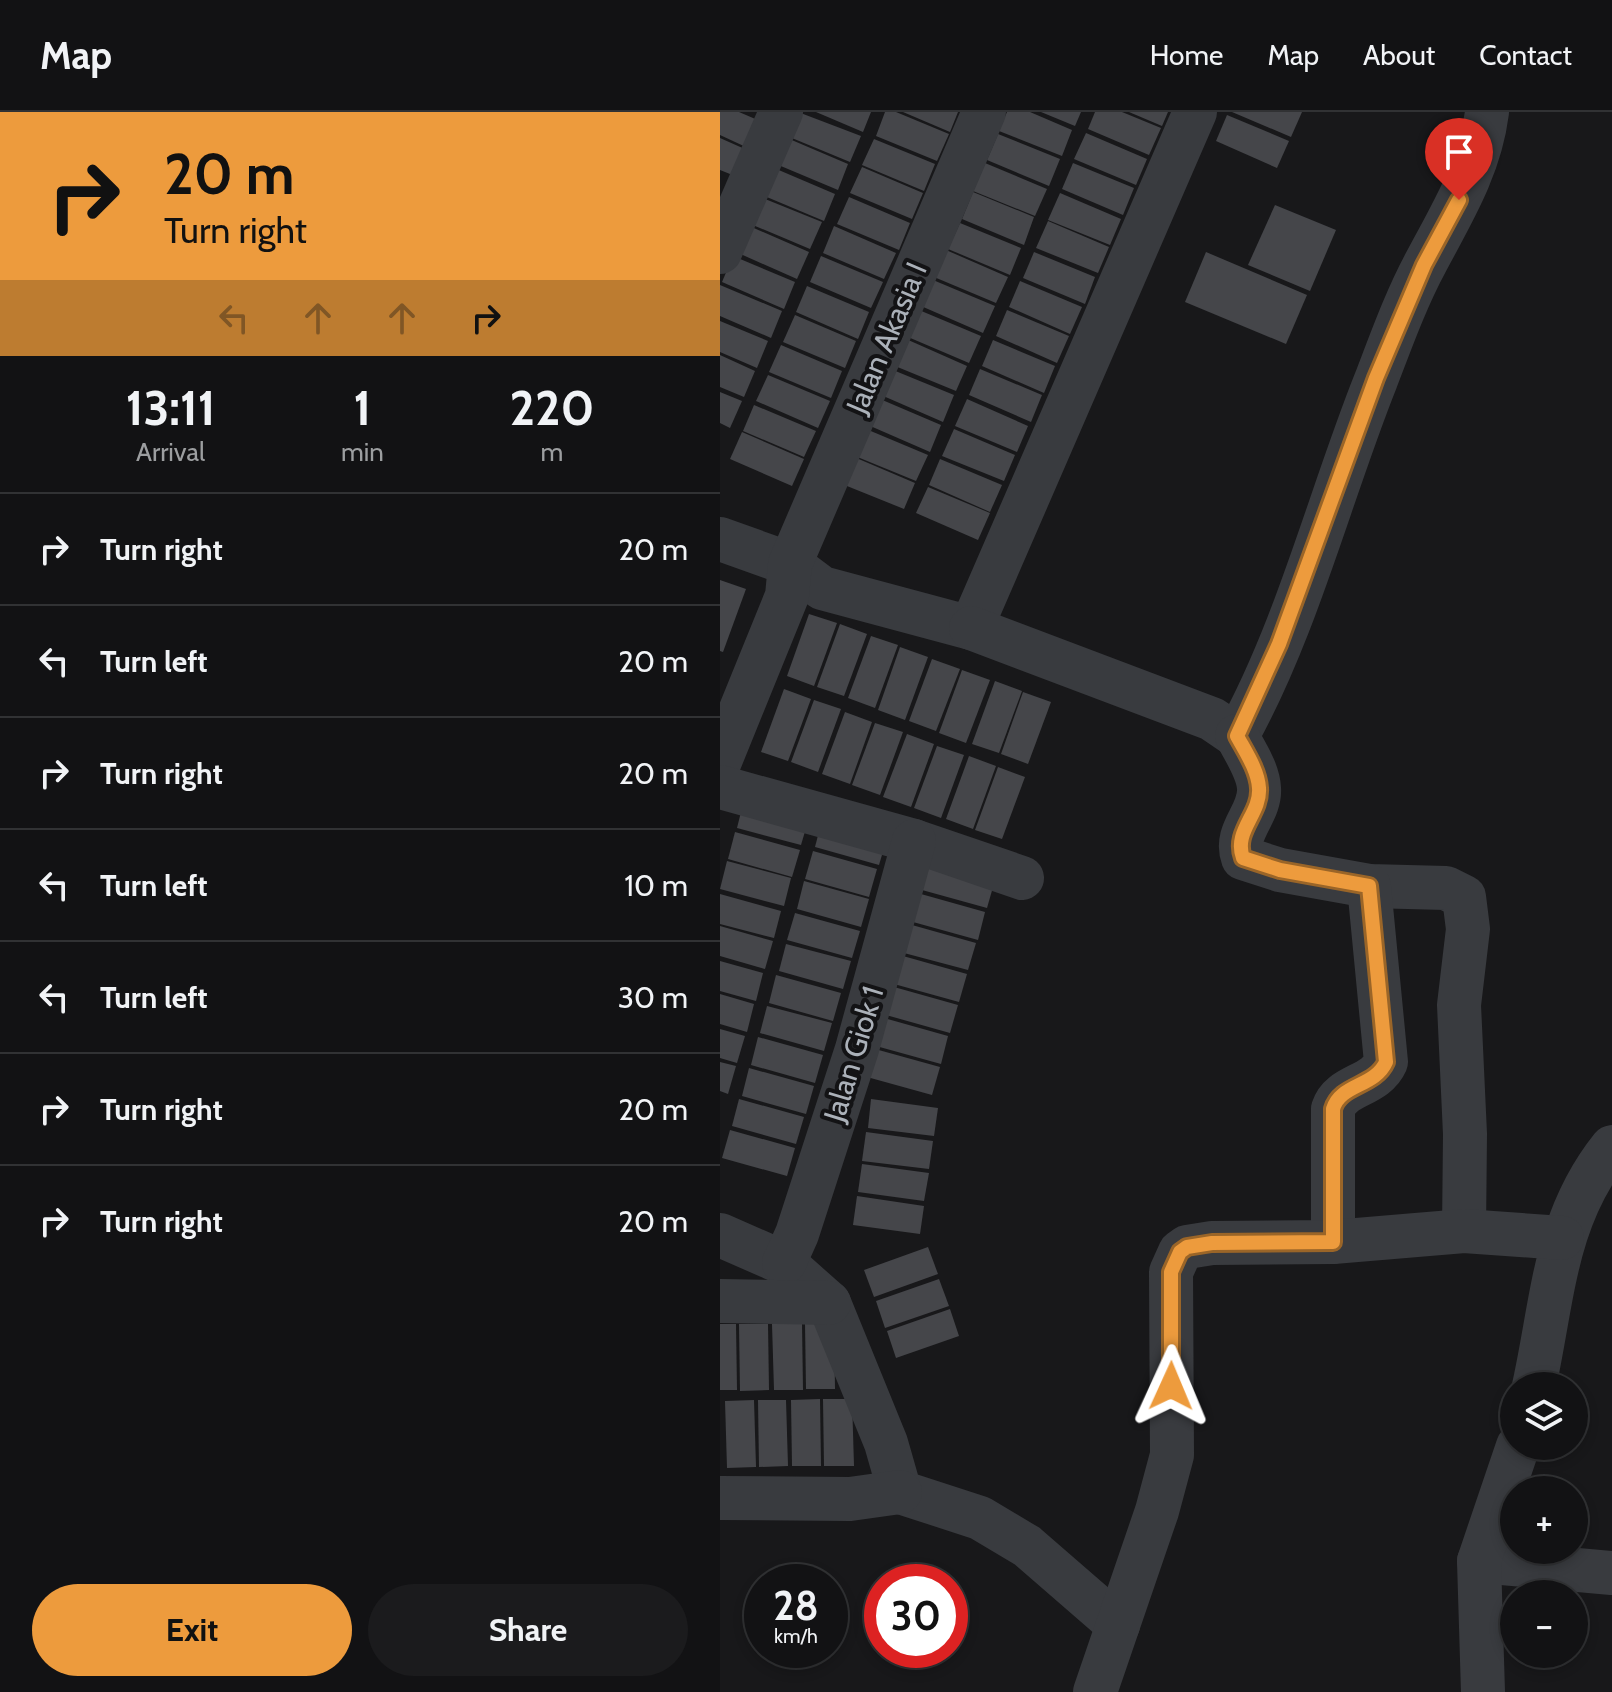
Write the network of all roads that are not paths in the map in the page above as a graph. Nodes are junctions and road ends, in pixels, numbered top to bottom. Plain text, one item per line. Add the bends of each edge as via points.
1 (781, 112) edge
2 (984, 112) edge
3 (1195, 112) edge
4 (1487, 112) edge
5 (720, 252) edge
6 (720, 539) edge
7 (720, 571) edge
8 (800, 583) junction
9 (971, 628) junction
10 (1237, 736) junction
11 (720, 761) edge
12 (720, 787) edge
13 (914, 841) junction
14 (1022, 878) dead end
15 (1369, 886) junction
16 (1612, 1147) edge
17 (1464, 1231) junction
18 (720, 1235) edge
19 (1562, 1238) junction
20 (1333, 1242) junction
21 (784, 1263) junction
22 (720, 1301) edge
23 (829, 1303) junction
24 (1537, 1372) edge
25 (1513, 1460) edge
26 (900, 1492) junction
27 (720, 1498) edge
28 (1479, 1561) junction
29 (1612, 1573) edge
30 (1118, 1625) junction
31 (1095, 1692) edge
32 (1483, 1692) edge

1 - 5 street
2 - 8 street, Jalan Akasia I
3 - 9 street
4 - 10 street via 1474,171 1424,265 1376,378 1279,644
6 - 8 street
7 - 8 street
8 - 9 street
8 - 11 street, Jalan Akasia I
9 - 10 street via 1212,719
10 - 15 street via 1259,784 1257,809 1242,833 1243,858
12 - 13 street
13 - 14 street
13 - 21 street, Jalan Giok 1 via 857,1049
15 - 17 street via 1446,888 1467,902 1459,1005
15 - 20 street via 1386,1062 1373,1080 1335,1101
16 - 19 street via 1583,1191
17 - 19 street
17 - 20 street
18 - 21 street
19 - 24 street
20 - 30 street via 1212,1243 1180,1252 1171,1272 1172,1455
21 - 23 street
22 - 23 street
23 - 26 street via 886,1443
25 - 28 street
26 - 27 street via 850,1499
26 - 30 street via 980,1518 1027,1546
28 - 29 street
28 - 32 street
30 - 31 street

